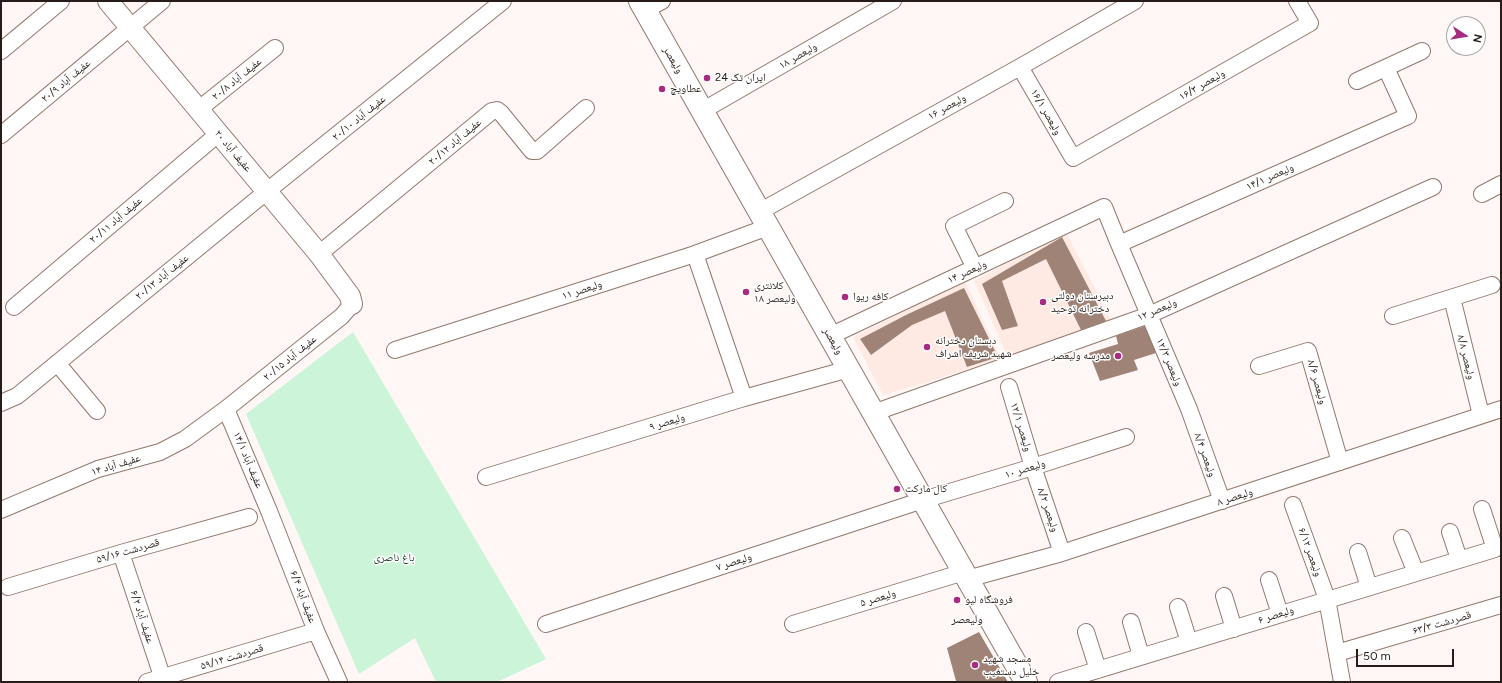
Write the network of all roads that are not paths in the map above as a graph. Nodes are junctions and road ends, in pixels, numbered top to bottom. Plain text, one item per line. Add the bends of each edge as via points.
1 (61, 1) edge
2 (108, 1) edge
3 (162, 1) edge
4 (503, 1) edge
5 (893, 1) edge
6 (1135, 1) edge
7 (1298, 1) edge
8 (649, 4) edge
9 (131, 27) junction
10 (275, 48) dead end
11 (1, 51) edge
12 (1422, 51) dead end
13 (1020, 67) junction
14 (1386, 68) junction
15 (1357, 81) dead end
16 (586, 108) dead end
17 (198, 110) junction
18 (702, 111) junction
19 (218, 134) junction
20 (1, 135) edge
21 (1072, 158) joint
22 (1501, 184) edge
23 (1433, 187) dead end
24 (266, 192) junction
25 (1482, 194) dead end
26 (1005, 201) dead end
27 (764, 219) junction
28 (1119, 244) junction
29 (319, 254) junction
30 (695, 254) junction
31 (975, 268) junction
32 (1492, 285) dead end
33 (1452, 298) junction
34 (352, 304) joint
35 (14, 307) dead end
36 (1149, 315) junction
37 (1393, 316) dead end
38 (830, 336) junction
39 (395, 350) dead end
40 (57, 363) junction
41 (1259, 366) dead end
42 (849, 369) junction
43 (1009, 387) dead end
44 (744, 398) junction
45 (1, 403) edge
46 (226, 409) junction
47 (1189, 409) joint
48 (1501, 409) edge
49 (97, 411) dead end
50 (873, 413) junction
51 (1481, 415) junction
52 (1126, 437) dead end
53 (1340, 462) junction
54 (1033, 467) junction
55 (486, 477) dead end
56 (923, 500) junction
57 (1222, 501) junction
58 (1293, 505) dead end
59 (1482, 509) dead end
60 (1, 510) edge
61 (269, 511) joint
62 (249, 517) dead end
63 (1450, 532) dead end
64 (1402, 538) dead end
65 (1358, 552) dead end
66 (121, 553) junction
67 (1062, 553) junction
68 (1459, 559) junction
69 (1416, 573) junction
70 (965, 575) junction
71 (1268, 580) dead end
72 (8, 587) dead end
73 (1369, 587) junction
74 (1224, 596) dead end
75 (1327, 599) junction
76 (1501, 605) edge
77 (1178, 607) dead end
78 (1280, 614) junction
79 (1131, 622) dead end
80 (546, 624) dead end
81 (793, 624) dead end
82 (1234, 629) junction
83 (316, 631) junction
84 (1086, 632) dead end
85 (1189, 642) junction
86 (1337, 653) junction
87 (1141, 656) junction
88 (1098, 670) junction
89 (158, 681) edge
90 (339, 682) edge
91 (1026, 682) edge
92 (1058, 682) edge
93 (1342, 682) edge

1 - 11 street
2 - 9 street, عفیف آباد ۲۰
3 - 9 street, عفیف آباد ۲۰/۹
4 - 24 street, عفیف آباد ۲۰/۱۰
5 - 18 street, ۱۸ ولیعصر
6 - 13 street, ۱۶ ولیعصر
7 - 21 street, ۱۶/۳ ولیعصر via 1310,23
8 - 18 main road, ولیعصر
9 - 17 street, عفیف آباد ۲۰
9 - 20 street, عفیف آباد ۲۰/۹
10 - 17 street, عفیف آباد ۲۰/۸
12 - 14 street
13 - 21 street, ۱۶/۱ ولیعصر
13 - 27 street, ۱۶ ولیعصر
14 - 15 street
14 - 28 street, ۱۴/۱ ولیعصر via 1408,116
16 - 29 street, عفیف آباد ۲۰/۱۲ via 537,151 532,151 501,113 497,110 492,111
17 - 19 street, عفیف آباد ۲۰
18 - 27 main road, ولیعصر
19 - 24 street, عفیف آباد ۲۰
19 - 35 street, عفیف آباد ۲۰/۱۱
22 - 25 street
23 - 36 street, ۱۲ ولیعصر
24 - 29 street, عفیف آباد ۲۰
24 - 40 street, عفیف آباد ۲۰/۱۳
26 - 31 street via 954,226
27 - 30 street, ۱۱ ولیعصر
27 - 38 main road, ولیعصر
28 - 31 street, ۱۴ ولیعصر via 1104,207
28 - 36 street, ۱۲/۳ ولیعصر
29 - 34 street, عفیف آباد ۲۰ via 350,296
30 - 39 street, ۱۱ ولیعصر
30 - 44 street
31 - 38 street, ۱۴ ولیعصر
32 - 33 street
33 - 37 street
33 - 51 street, ۸/۸ ولیعصر
34 - 46 street, عفیف آباد ۲۰/۱۵ via 342,316
36 - 47 street, ۱۲/۳ ولیعصر
36 - 50 street, ۱۲ ولیعصر
38 - 42 main road, ولیعصر
40 - 45 street, عفیف آباد ۲۰/۱۳ via 17,396
40 - 49 street
41 - 53 street, ۸/۶ ولیعصر via 1308,351
42 - 44 street, ۹ ولیعصر
42 - 50 main road, ولیعصر
43 - 54 street, ۱۲/۱ ولیعصر
44 - 55 street, ۹ ولیعصر
46 - 60 street, عفیف آباد ۱۴ via 185,439 160,452 98,469
46 - 61 street, عفیف آباد ۱۴/۱
47 - 57 street, ۸/۴ ولیعصر
48 - 51 street, ۸ ولیعصر
50 - 56 main road, ولیعصر
51 - 53 street, ۸ ولیعصر
52 - 54 street, ۱۰ ولیعصر
53 - 57 street, ۸ ولیعصر
54 - 56 street, ۱۰ ولیعصر
54 - 67 street, ۸/۲ ولیعصر
56 - 70 main road, ولیعصر
56 - 80 street, ۷ ولیعصر
57 - 67 street, ۸ ولیعصر
58 - 75 street, ۶/۱۲ ولیعصر
59 - 68 street, ۶ ولیعصر via 1495,549
61 - 83 street, عفیف آباد ۶/۴
62 - 66 street, ۵۹/۱۶ قصردشت
63 - 68 street
64 - 69 street
65 - 73 street
66 - 72 street, ۵۹/۱۶ قصردشت
66 - 89 street, عفیف آباد ۶/۲
67 - 70 street, ۸ ولیعصر
68 - 69 street, ۶ ولیعصر
69 - 73 street, ۶ ولیعصر
70 - 81 street, ۵ ولیعصر
70 - 91 main road, ولیعصر
71 - 78 street
73 - 75 street, ۶ ولیعصر
74 - 82 street
75 - 78 street, ۶ ولیعصر
75 - 86 street, ۶/۱۲ ولیعصر
76 - 86 street, ۶۳/۳ قصردشت
77 - 85 street
78 - 82 street, ۶ ولیعصر
79 - 87 street
82 - 85 street, ۶ ولیعصر
83 - 89 street, ۵۹/۱۴ قصردشت
83 - 90 street, عفیف آباد ۶/۴
84 - 88 street
85 - 87 street, ۶ ولیعصر
86 - 93 street, ۶/۱۲ ولیعصر
87 - 88 street, ۶ ولیعصر
88 - 92 street, ۶ ولیعصر

